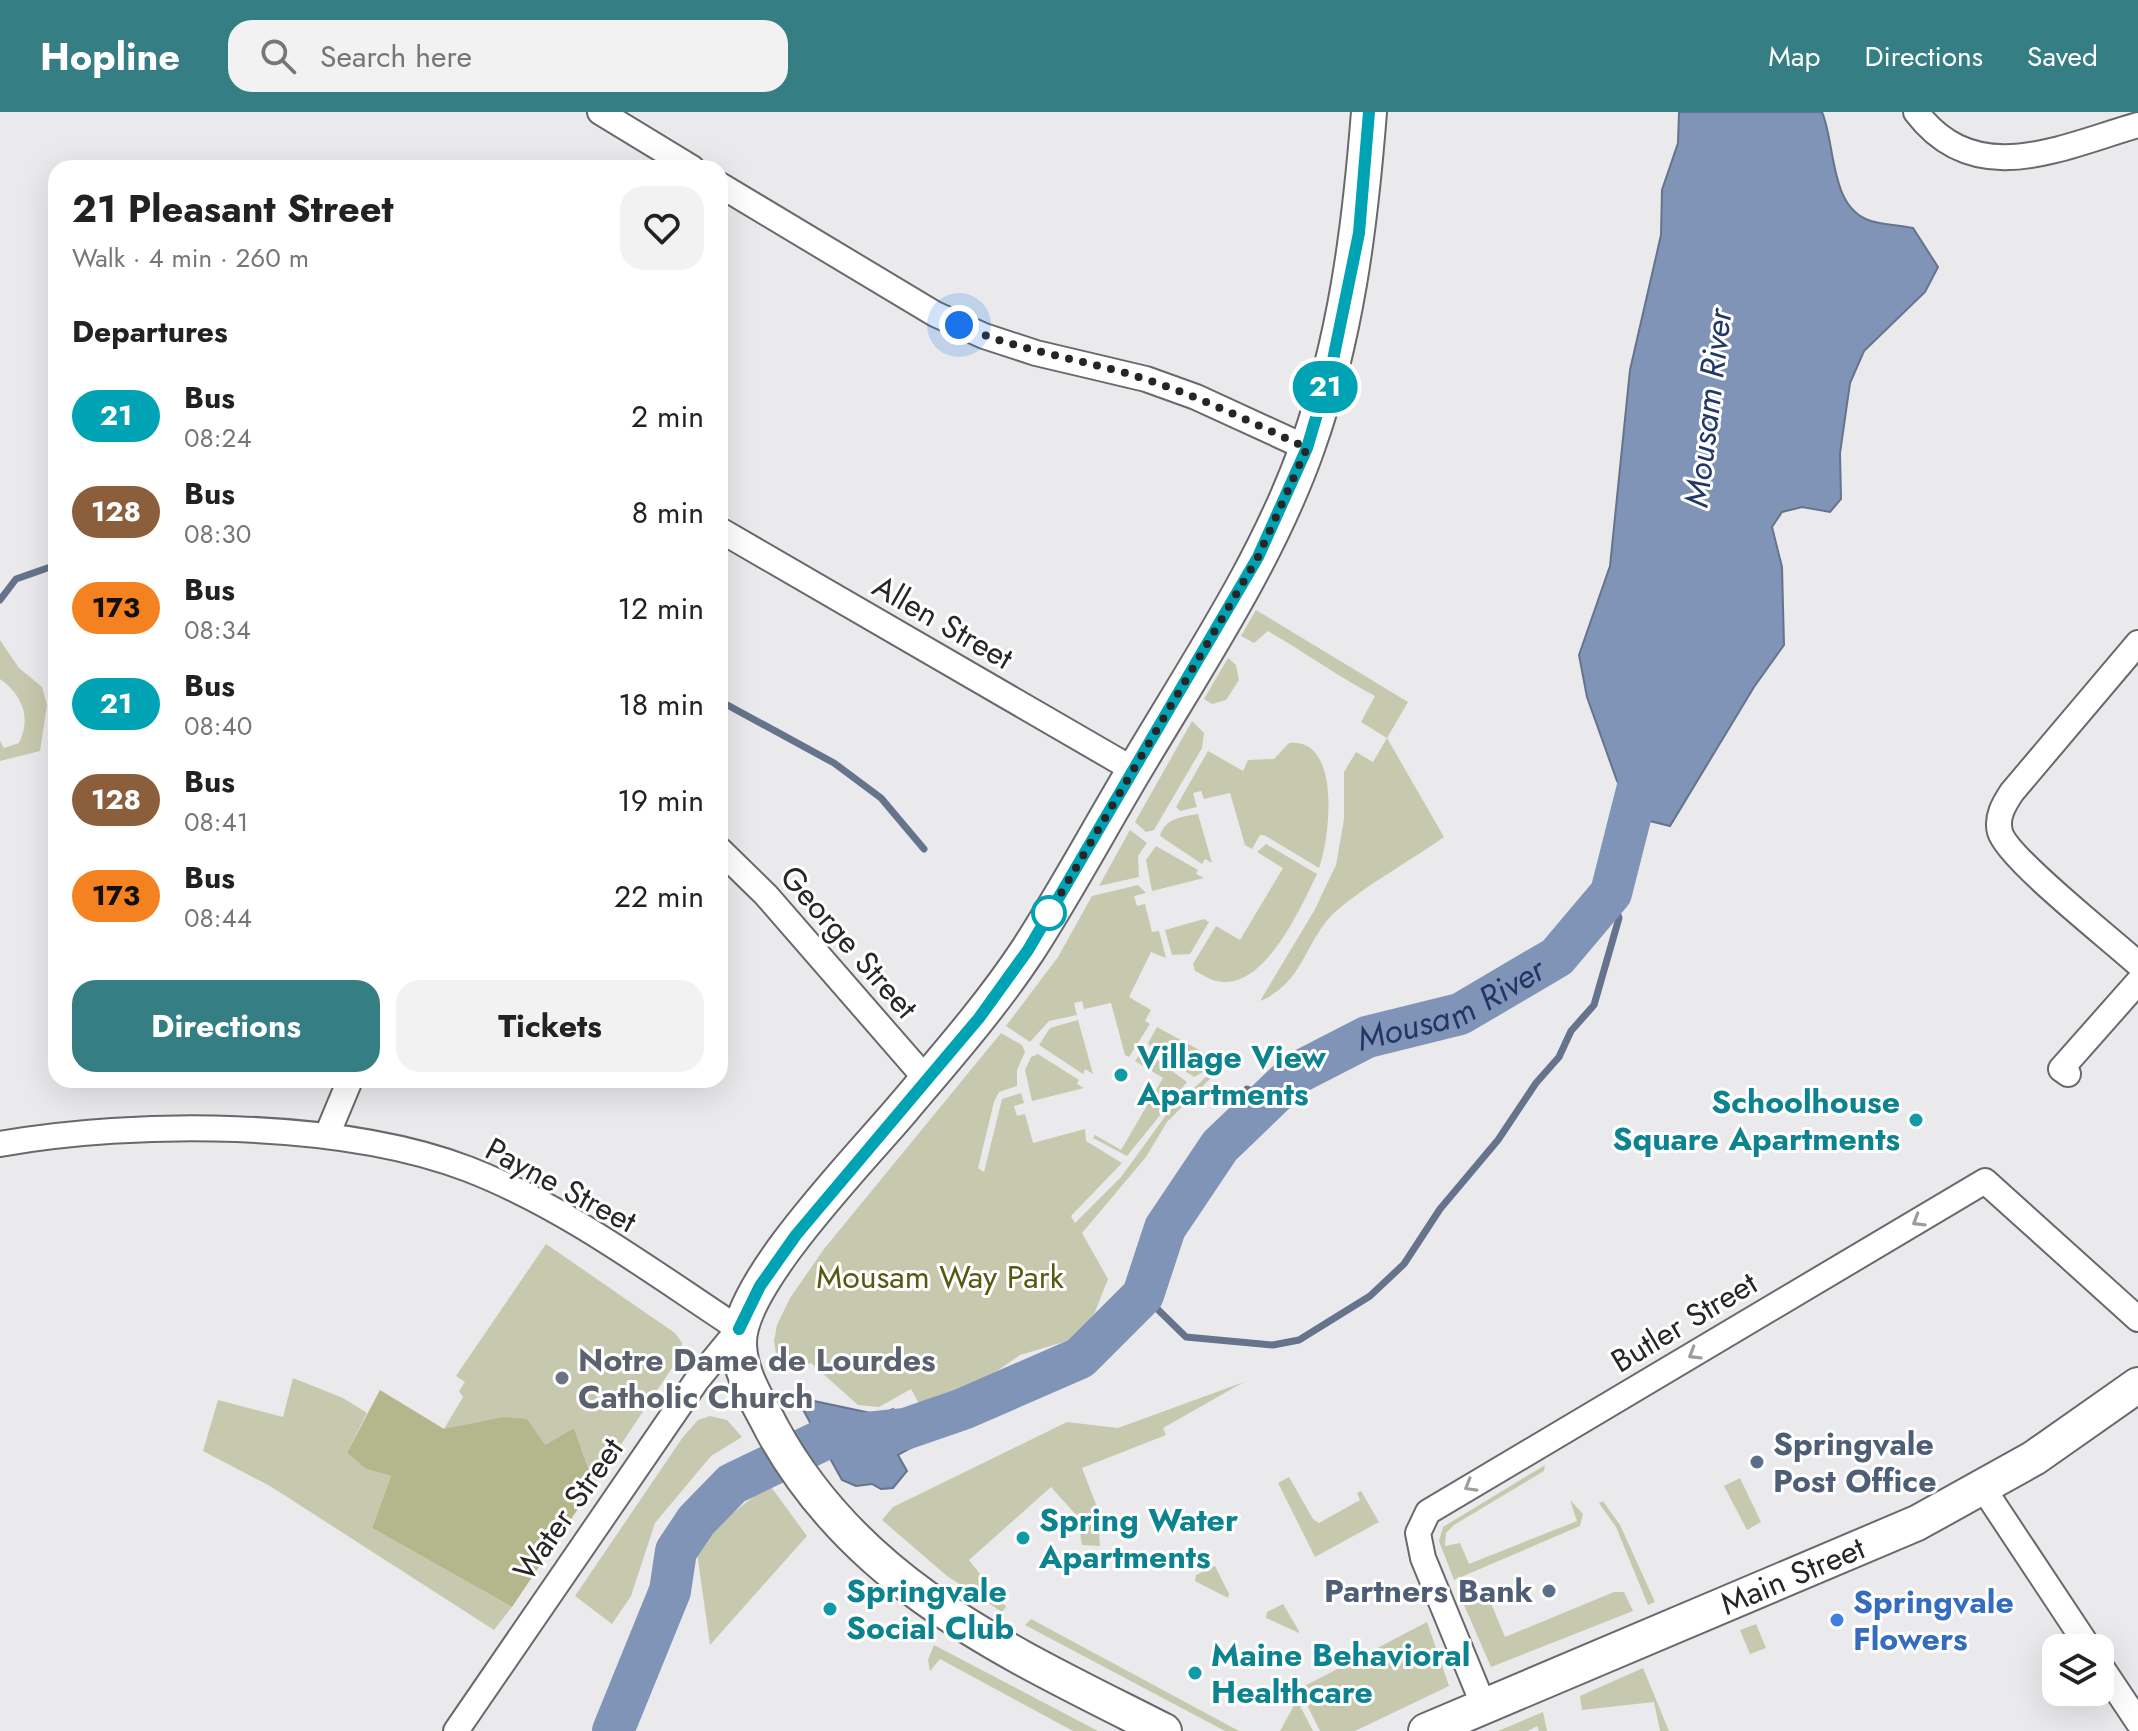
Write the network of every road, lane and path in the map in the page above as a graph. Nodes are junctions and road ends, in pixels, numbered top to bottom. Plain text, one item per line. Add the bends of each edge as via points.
1 (600, 112) edge
2 (1369, 112) edge
3 (1916, 112) edge
4 (2138, 125) edge
5 (679, 160) edge
6 (728, 190) edge
7 (1307, 448) junction
8 (728, 535) edge
9 (2138, 643) edge
10 (1134, 770) junction
11 (728, 857) edge
12 (2138, 964) edge
13 (2138, 982) edge
14 (2068, 1074) dead end
15 (927, 1080) junction
16 (347, 1088) edge
17 (327, 1135) junction
18 (0, 1144) edge
19 (2138, 1319) edge
20 (739, 1329) junction
21 (2138, 1385) edge
22 (1983, 1488) junction
23 (2080, 1634) edge
24 (2114, 1686) edge
25 (1483, 1704) junction
26 (2138, 1722) edge
27 (1154, 1728) edge
28 (456, 1731) edge
29 (1426, 1731) edge

1 - 5 street
2 - 7 main road via 1355,263
3 - 4 street via 1935,133 1982,157 2009,159 2066,149
6 - 7 street via 935,314 984,336 1146,379
7 - 10 main road via 1258,557
8 - 10 street, Allen Street
9 - 12 street via 2012,792 1999,829 2008,847
10 - 15 main road via 1028,950
11 - 15 street, George Street
13 - 14 street via 2061,1069
15 - 20 main road via 796,1235 760,1286
16 - 17 street
17 - 18 street, Payne Street via 180,1129
17 - 20 street, Payne Street via 418,1153 518,1191
19 -> 25 street, Butler Street via 1985,1181 1436,1506 1418,1533 1423,1558
20 - 27 main road via 740,1359 800,1477 879,1563 940,1611
20 - 28 street, Water Street via 697,1380
21 - 22 main road, Main Street
22 - 23 street
22 - 25 main road, Main Street via 1841,1557
24 - 26 street
25 - 29 main road, Main Street

